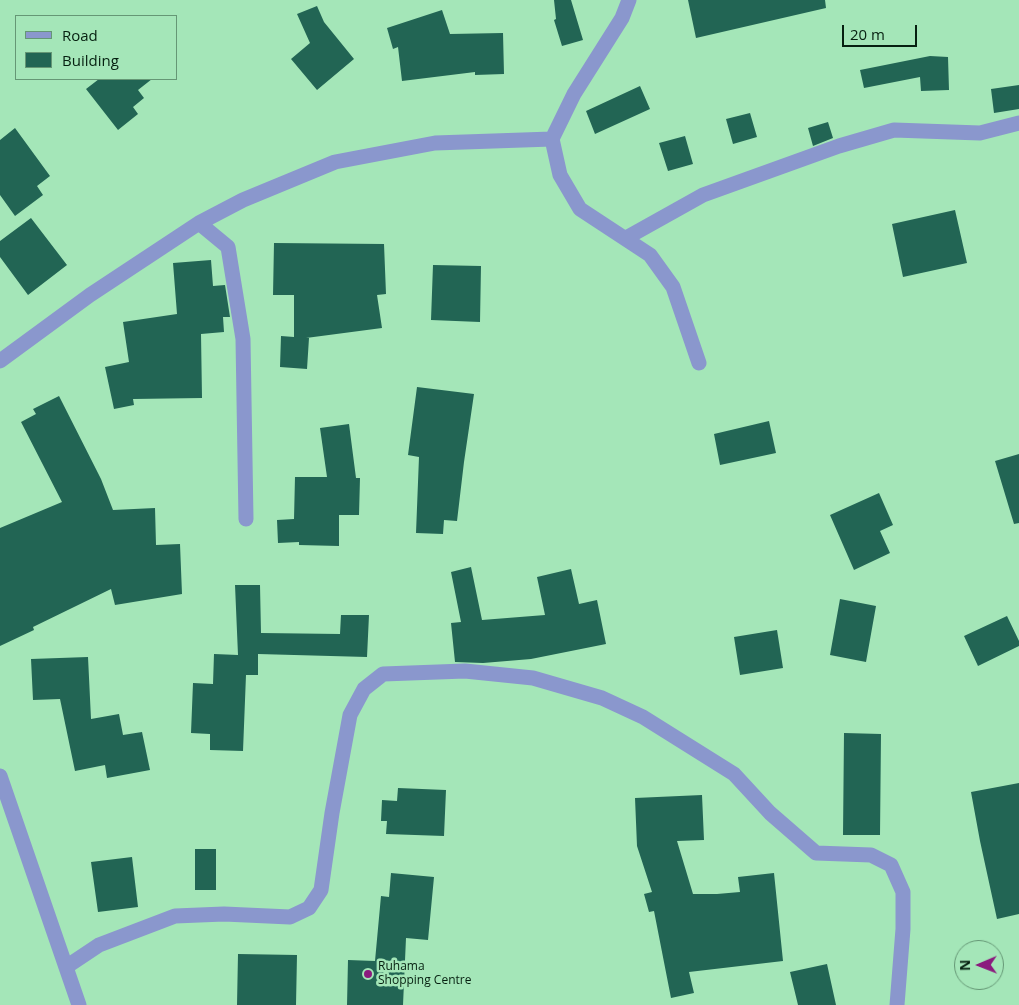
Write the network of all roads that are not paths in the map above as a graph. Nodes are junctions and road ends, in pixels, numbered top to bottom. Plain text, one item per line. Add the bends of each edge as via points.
1 (629, 0) edge
2 (1019, 123) edge
3 (552, 140) junction
4 (199, 223) junction
5 (626, 238) junction
6 (0, 361) edge
7 (699, 363) dead end
8 (246, 519) dead end
9 (0, 776) edge
10 (66, 967) junction
11 (79, 1005) edge
12 (897, 1005) edge

1 - 3 street via 622,18 574,94
2 - 5 street via 980,133 894,130 839,146 703,195
3 - 4 street via 435,143 335,162 243,200
3 - 5 street via 560,175 580,208
4 - 6 street via 90,295
4 - 8 street via 228,247 243,339
5 - 7 street via 650,255 673,287
9 - 10 street
10 - 11 street
10 - 12 street via 98,945 175,916 290,917 309,908 321,890 350,715 364,689 383,674 465,672 532,678 602,698 643,716 734,774 770,813 816,853 871,855 891,865 902,892 903,929

